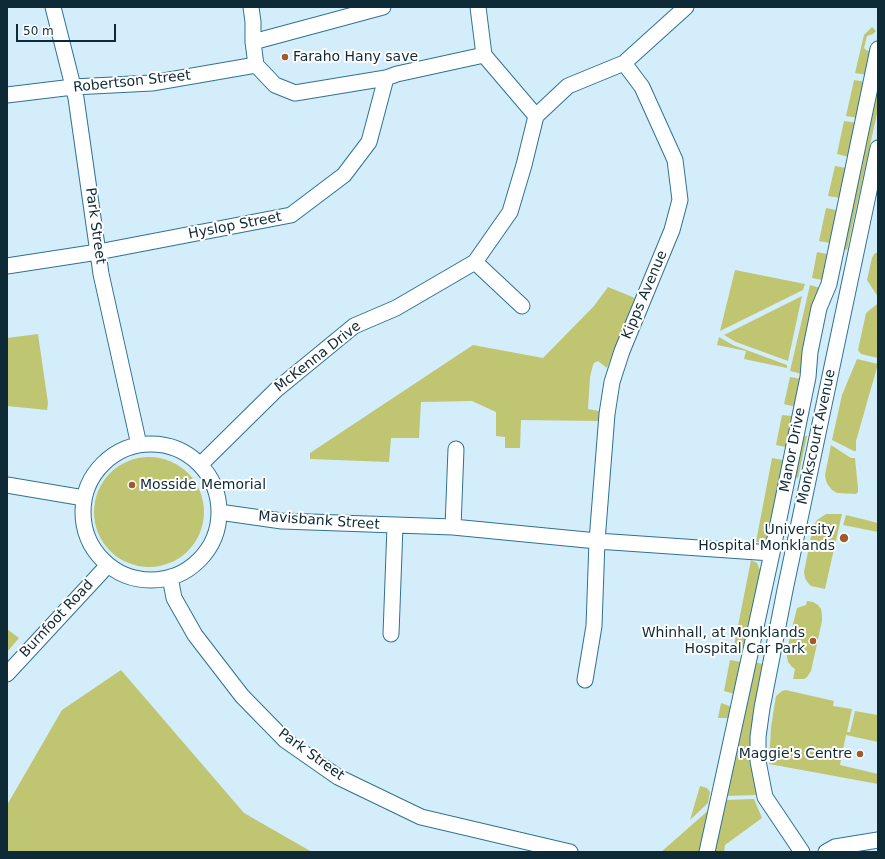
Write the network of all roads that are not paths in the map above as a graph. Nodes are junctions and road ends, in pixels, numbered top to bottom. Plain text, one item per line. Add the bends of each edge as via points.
1 (53, 7) edge
2 (251, 7) edge
3 (383, 7) edge
4 (478, 7) edge
5 (686, 7) edge
6 (253, 42) junction
7 (878, 49) edge
8 (484, 55) junction
9 (624, 63) junction
10 (256, 65) junction
11 (875, 72) edge
12 (386, 78) junction
13 (73, 87) junction
14 (7, 96) edge
15 (536, 116) junction
16 (878, 148) edge
17 (98, 252) junction
18 (475, 262) junction
19 (7, 266) edge
20 (522, 306) dead end
21 (139, 445) junction
22 (456, 449) dead end
23 (200, 465) junction
24 (7, 485) edge
25 (84, 498) junction
26 (219, 512) junction
27 (395, 526) junction
28 (453, 527) junction
29 (597, 541) junction
30 (772, 553) junction
31 (108, 565) junction
32 (170, 577) junction
33 (391, 634) dead end
34 (7, 674) edge
35 (585, 680) dead end
36 (878, 840) edge
37 (570, 852) edge
38 (707, 852) edge
39 (802, 852) edge
40 (826, 852) edge

1 - 13 street, Park Street
2 - 6 street
3 - 6 street
4 - 8 street
5 - 9 street
6 - 10 street
7 - 11 street, Manor Drive
8 - 12 street
8 - 15 street
9 - 15 street via 568,86
9 - 29 street, Kipps Avenue via 642,87 675,160 680,200 672,230 622,351 612,382 606,414
10 - 12 street via 275,85 295,93
10 - 13 street, Robertson Street via 152,83
11 - 30 street, Manor Drive via 829,284 819,308 808,377
12 - 17 street, Hyslop Street via 369,142 344,175 291,214
13 - 14 street, Robertson Street
13 - 17 street, Park Street
15 - 18 street, McKenna Drive via 510,212
16 - 39 street, Monkscourt Avenue via 805,496 758,737 758,761 765,797
17 - 19 street, Hyslop Street
17 - 21 street, Park Street
18 - 20 street
18 - 23 street, McKenna Drive via 396,308 354,326 276,390
21 - 23 street via 158,445 181,451
21 - 25 street via 127,448 104,462 89,484
22 - 28 street
23 - 26 street via 210,479
24 - 25 street
25 - 31 street via 85,530 94,549
26 - 27 street, Mavisbank Street via 282,521
26 - 32 street via 213,539 203,556 188,569
27 - 28 street, Mavisbank Street
27 - 33 street, Mavisbank Street
28 - 29 street, Mavisbank Street
29 - 30 street, Mavisbank Street
29 - 35 street via 594,626
30 - 38 street, Manor Drive
31 - 32 street via 130,577 142,580
31 - 34 street, Burnfoot Road
32 - 37 street, Park Street via 174,598 195,635 242,696 286,740 338,777 421,817
36 - 40 street via 835,847

